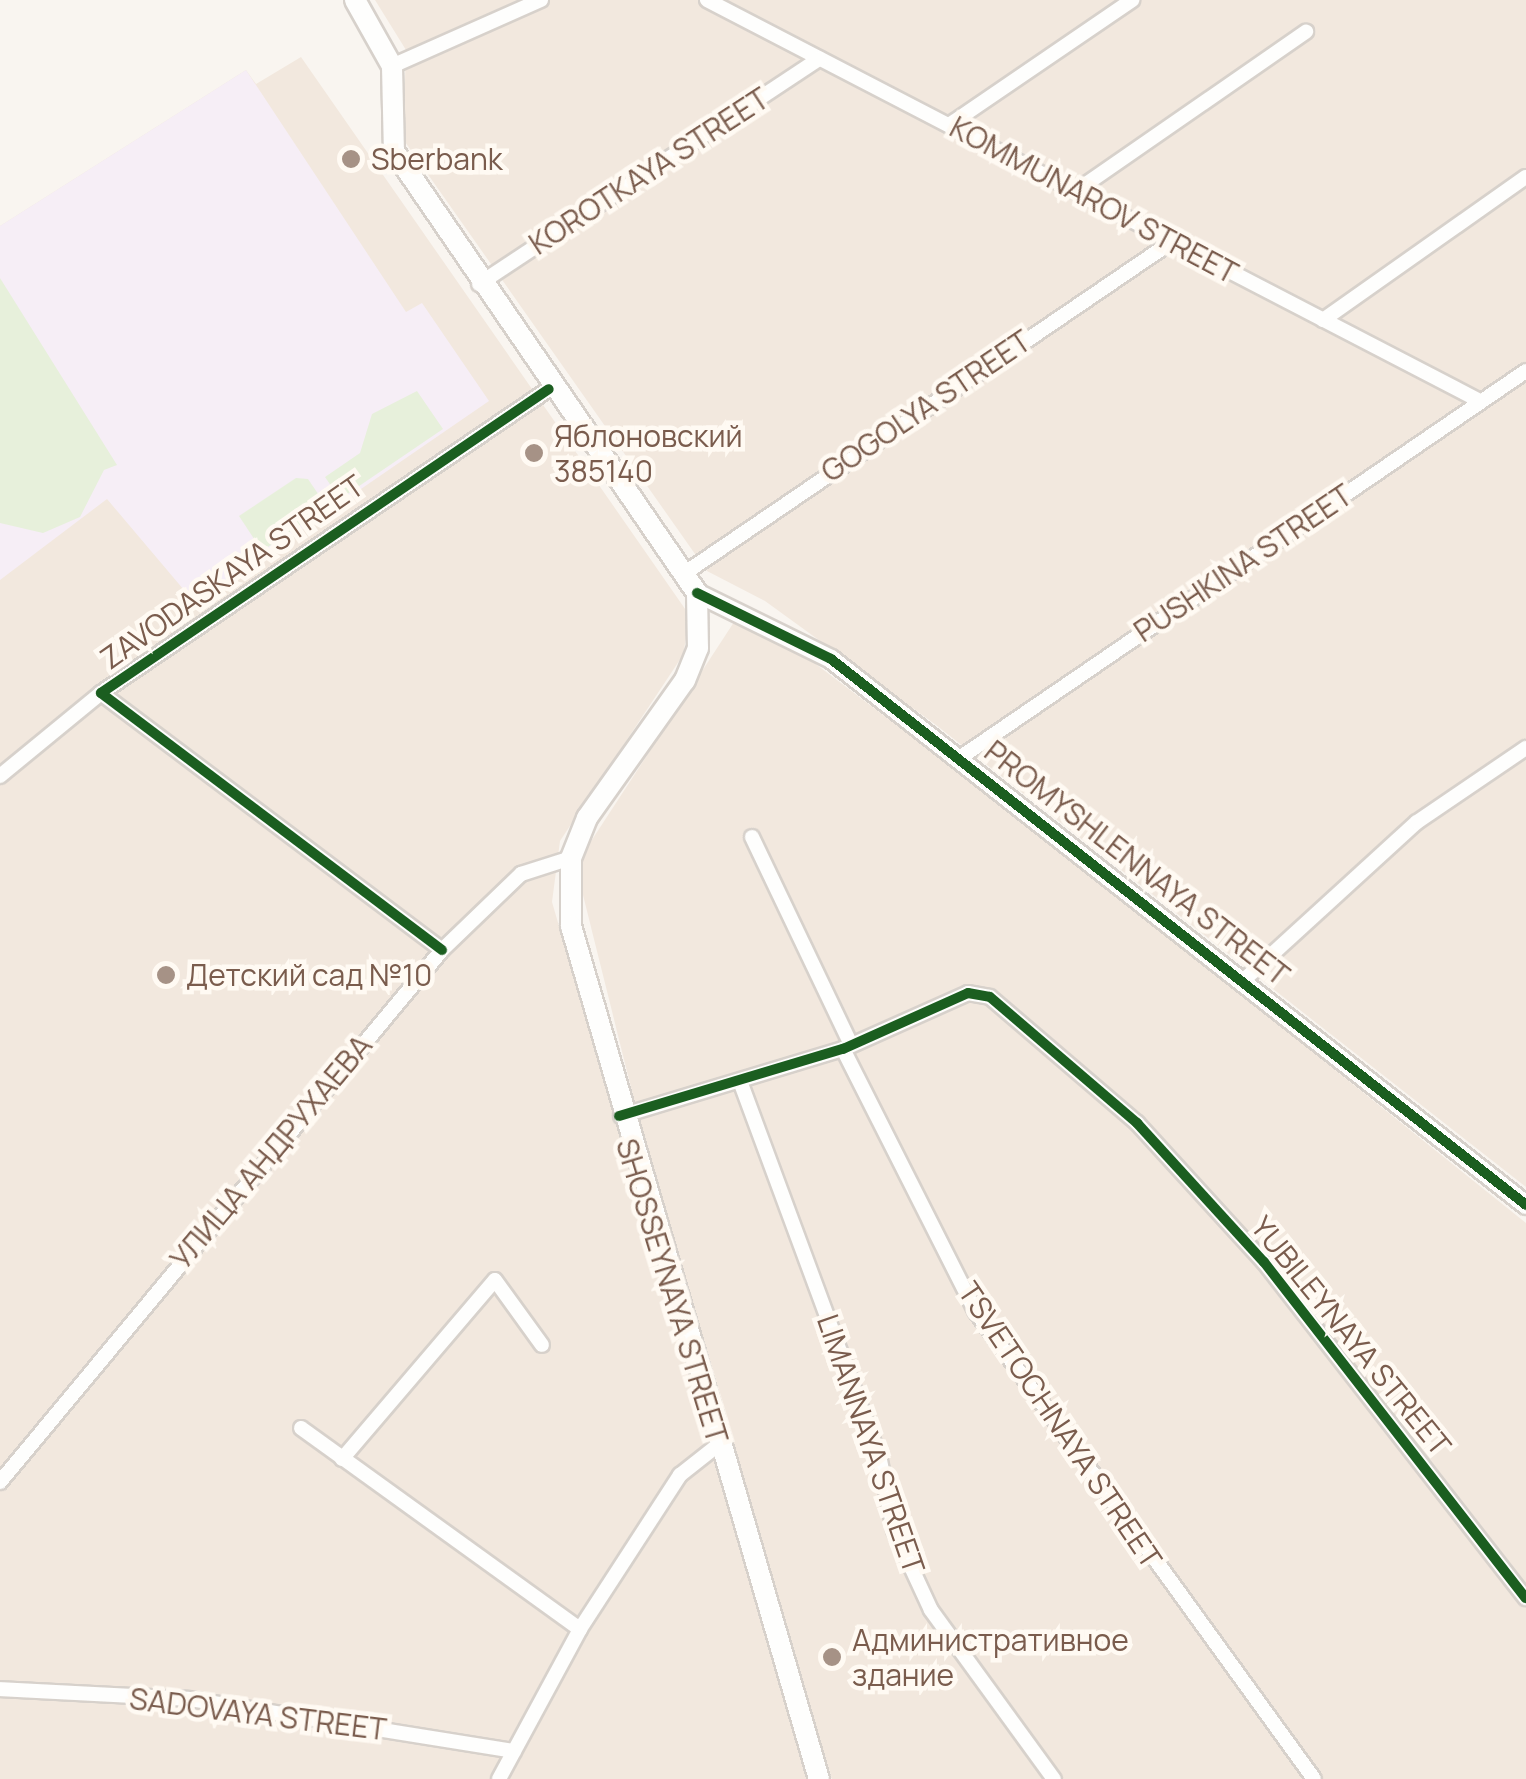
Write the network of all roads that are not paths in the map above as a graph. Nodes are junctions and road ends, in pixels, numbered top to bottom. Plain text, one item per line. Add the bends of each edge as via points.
1 (355, 0) edge
2 (541, 0) edge
3 (707, 0) edge
4 (1132, 0) edge
5 (1306, 32) dead end
6 (819, 59) junction
7 (392, 66) junction
8 (949, 125) junction
9 (1526, 177) edge
10 (1076, 191) junction
11 (1173, 241) junction
12 (479, 284) junction
13 (1322, 320) junction
14 (1526, 371) edge
15 (549, 389) junction
16 (1480, 401) junction
17 (682, 576) junction
18 (697, 593) junction
19 (100, 693) junction
20 (1526, 748) edge
21 (961, 757) junction
22 (0, 776) edge
23 (752, 838) dead end
24 (571, 858) junction
25 (442, 950) junction
26 (1246, 978) junction
27 (847, 1047) junction
28 (740, 1082) junction
29 (619, 1116) junction
30 (1526, 1204) edge
31 (542, 1345) dead end
32 (300, 1428) dead end
33 (718, 1445) junction
34 (342, 1459) junction
35 (0, 1482) edge
36 (1526, 1598) edge
37 (580, 1629) junction
38 (0, 1689) edge
39 (514, 1751) junction
40 (499, 1779) edge
41 (819, 1779) edge
42 (1054, 1779) edge
43 (1314, 1779) edge

1 - 7 main road, PROMYSHLENNAYA STREET
2 - 7 street
3 - 6 street, KOMMUNAROV STREET
4 - 8 street
5 - 10 street
6 - 8 street, KOMMUNAROV STREET
6 - 12 street, KOROTKAYA STREET
7 - 12 main road, PROMYSHLENNAYA STREET via 394,152
8 - 10 street, KOMMUNAROV STREET
9 - 13 street
10 - 11 street, KOMMUNAROV STREET
11 - 13 street, KOMMUNAROV STREET
11 - 17 street, GOGOLYA STREET
12 - 15 main road, PROMYSHLENNAYA STREET
13 - 16 street, KOMMUNAROV STREET
14 - 16 street, PUSHKINA STREET
15 - 17 main road, PROMYSHLENNAYA STREET
15 - 19 street, ZAVODASKAYA STREET
16 - 21 street, PUSHKINA STREET
17 - 18 main road, PROMYSHLENNAYA STREET
18 - 21 street, PROMYSHLENNAYA STREET via 778,626
18 - 24 main road, SHOSSEYNAYA STREET via 698,648 685,680 587,818
19 - 22 street, ZAVODASKAYA STREET
19 - 25 street, ZAVODASKAYA STREET
20 - 26 street via 1416,822
21 - 26 street, PROMYSHLENNAYA STREET
23 - 27 street, TSVETOCHNAYA STREET
24 - 25 street, УЛИЦА АНДРУХАЕВА via 521,874
24 - 29 main road, SHOSSEYNAYA STREET via 574,944
25 - 35 street, УЛИЦА АНДРУХАЕВА
26 - 30 street, PROMYSHLENNAYA STREET
27 - 28 street
27 - 36 street, YUBILEYNAYA STREET via 968,993 990,998 1137,1124 1264,1262
27 - 43 street, TSVETOCHNAYA STREET via 976,1312
28 - 29 street
28 - 42 street, LIMANNAYA STREET via 880,1460 894,1530 930,1610
29 - 33 main road, SHOSSEYNAYA STREET
31 - 34 street via 495,1280
32 - 34 street
33 - 37 street via 691,1460
33 - 41 main road, SHOSSEYNAYA STREET
34 - 37 street
37 - 39 street
38 - 39 street, SADOVAYA STREET via 189,1700
39 - 40 street

